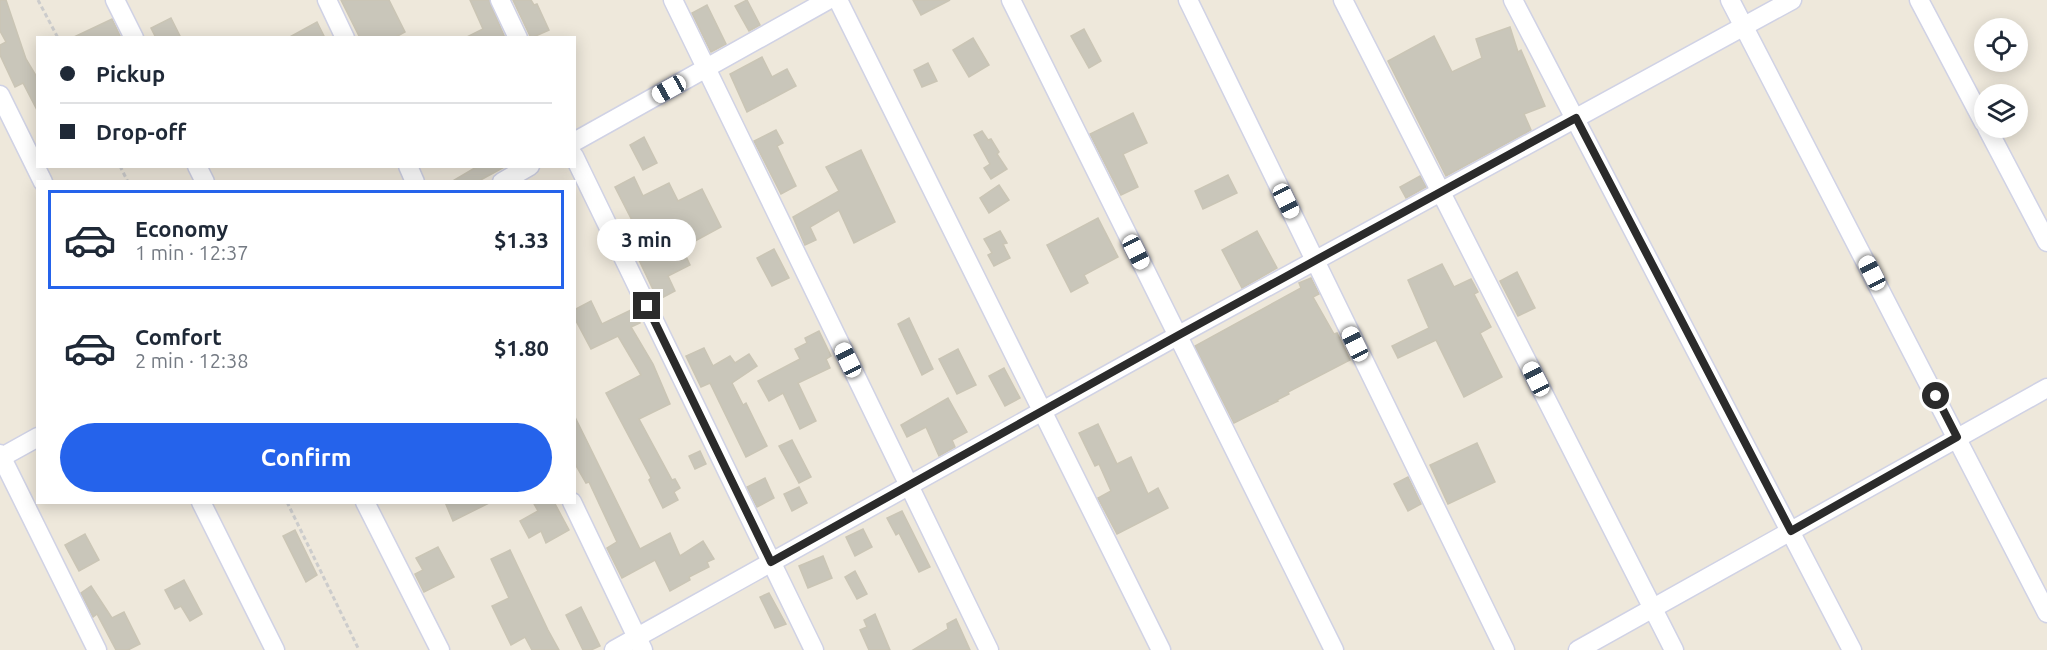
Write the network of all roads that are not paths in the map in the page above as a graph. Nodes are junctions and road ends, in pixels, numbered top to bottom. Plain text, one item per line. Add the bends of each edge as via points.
1 (116, 0) edge
2 (327, 0) edge
3 (500, 0) edge
4 (673, 0) edge
5 (828, 0) edge
6 (838, 0) edge
7 (1011, 0) edge
8 (1188, 0) edge
9 (1343, 0) edge
10 (1514, 0) edge
11 (1730, 0) edge
12 (1792, 0) edge
13 (1919, 0) edge
14 (1743, 27) junction
15 (133, 36) edge
16 (344, 36) edge
17 (517, 36) edge
18 (706, 68) junction
19 (0, 95) edge
20 (1974, 104) edge
21 (1576, 118) junction
22 (1992, 138) edge
23 (576, 141) edge
24 (576, 160) edge
25 (36, 168) edge
26 (526, 168) edge
27 (506, 180) edge
28 (1441, 192) junction
29 (2047, 242) edge
30 (1315, 262) junction
31 (1177, 336) junction
32 (2047, 388) edge
33 (1043, 410) junction
34 (1957, 437) junction
35 (36, 438) edge
36 (0, 456) edge
37 (908, 485) junction
38 (202, 504) edge
39 (366, 504) edge
40 (573, 504) edge
41 (1791, 531) junction
42 (771, 562) junction
43 (1653, 608) junction
44 (2047, 613) edge
45 (640, 644) edge
46 (97, 650) edge
47 (274, 650) edge
48 (440, 650) edge
49 (614, 650) edge
50 (814, 650) edge
51 (989, 650) edge
52 (1161, 650) edge
53 (1334, 650) edge
54 (1505, 650) edge
55 (1578, 650) edge
56 (1674, 650) edge
57 (1852, 650) edge

1 - 15 street
2 - 16 street
3 - 17 street
4 - 18 street
5 - 18 street
6 - 33 street
7 - 31 street
8 - 30 street
9 - 28 street
10 - 21 street
11 - 14 street
12 - 14 street
13 - 20 street
14 - 21 street
14 - 34 street
18 - 23 street
18 - 37 street
19 - 25 street
21 - 28 street
21 - 41 street
22 - 29 street
24 - 42 street
26 - 27 street
28 - 30 street
28 - 43 street
30 - 31 street
30 - 54 street
31 - 33 street
31 - 53 street
32 - 34 street
33 - 37 street
33 - 52 street
34 - 41 street
34 - 44 street
35 - 36 street
36 - 46 street
37 - 42 street
37 - 51 street
38 - 47 street
39 - 48 street
40 - 45 street
41 - 43 street
41 - 57 street
42 - 45 street
42 - 50 street
43 - 55 street
43 - 56 street
45 - 49 street

